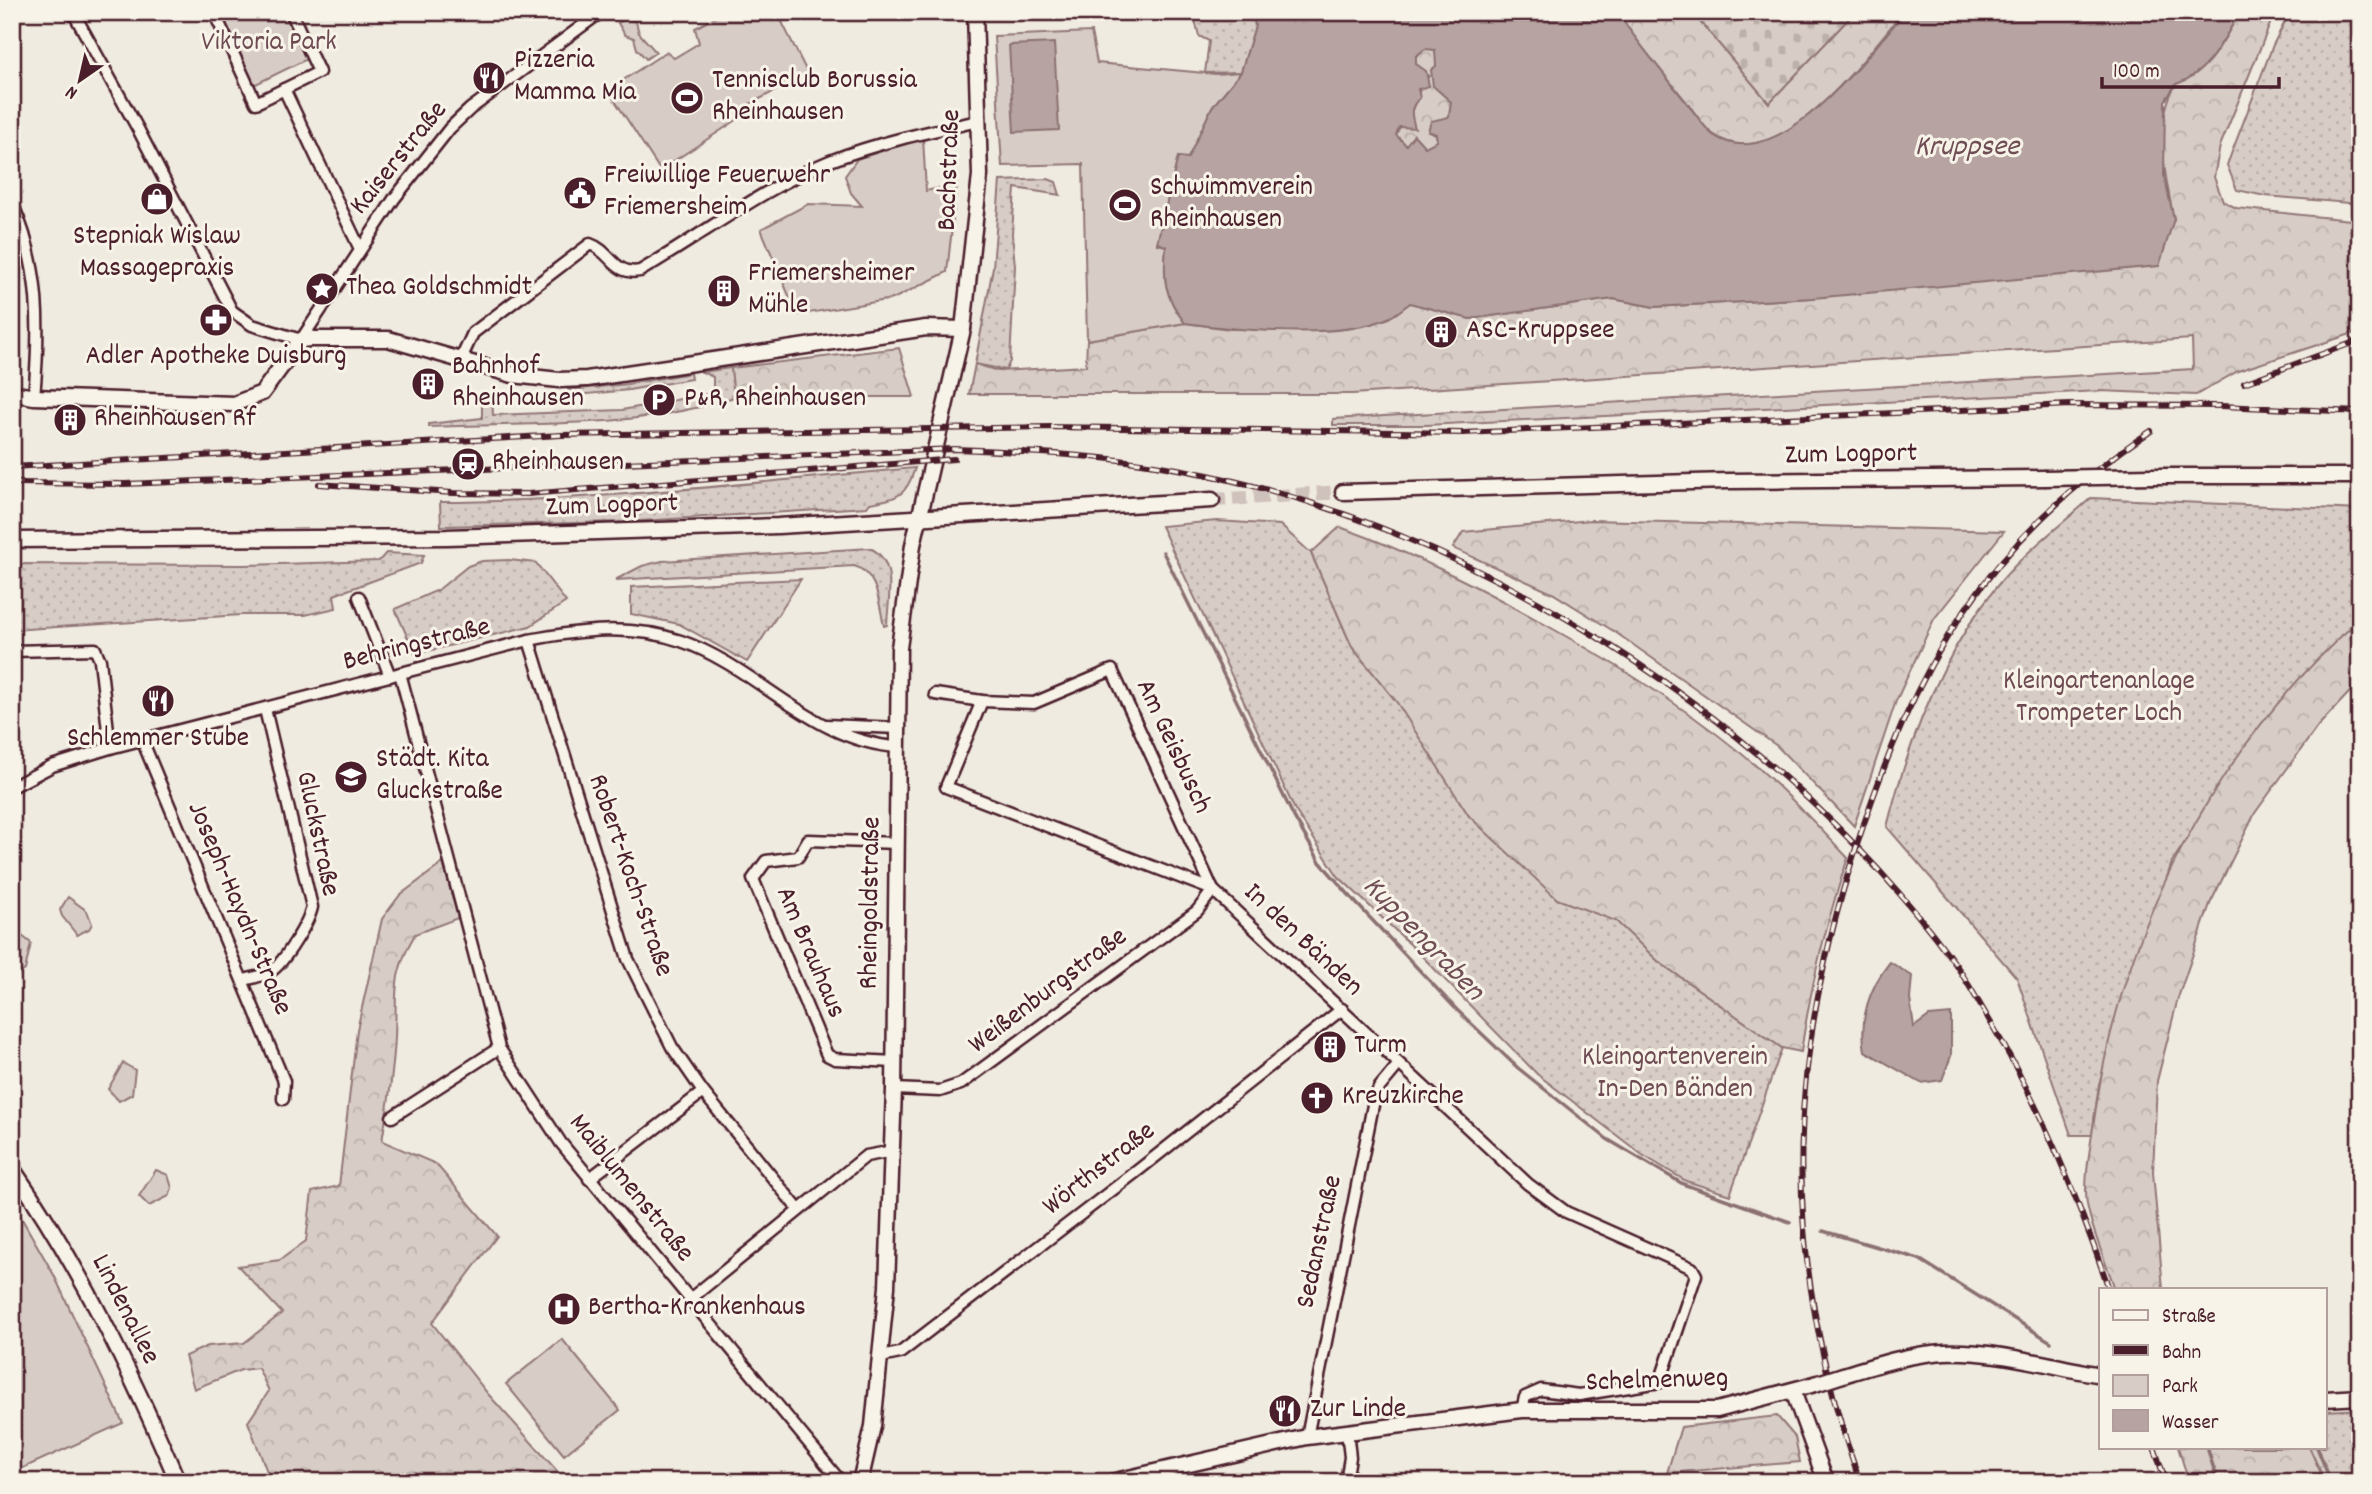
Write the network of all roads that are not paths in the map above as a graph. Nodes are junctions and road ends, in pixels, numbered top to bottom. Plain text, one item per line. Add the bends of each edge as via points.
1 (73, 12) edge
2 (214, 12) edge
3 (291, 12) edge
4 (601, 12) edge
5 (975, 12) edge
6 (284, 89) junction
7 (979, 121) junction
8 (12, 203) edge
9 (360, 249) junction
10 (963, 329) junction
11 (301, 340) junction
12 (461, 359) junction
13 (12, 393) edge
14 (34, 397) junction
15 (2360, 476) edge
16 (1343, 492) tunnel mouth
17 (1212, 500) tunnel mouth
18 (918, 517) junction
19 (12, 540) edge
20 (359, 597) dead end
21 (529, 640) junction
22 (12, 651) edge
23 (395, 675) junction
24 (934, 694) dead end
25 (982, 701) junction
26 (265, 709) junction
27 (822, 725) junction
28 (898, 728) junction
29 (142, 740) junction
30 (898, 747) junction
31 (110, 748) junction
32 (12, 787) edge
33 (898, 842) junction
34 (1213, 890) junction
35 (244, 980) junction
36 (1342, 1009) junction
37 (499, 1048) junction
38 (894, 1062) junction
39 (1399, 1064) junction
40 (894, 1089) junction
41 (703, 1092) junction
42 (283, 1099) dead end
43 (391, 1117) dead end
44 (893, 1151) junction
45 (12, 1168) edge
46 (589, 1179) junction
47 (798, 1209) junction
48 (690, 1299) junction
49 (880, 1357) junction
50 (2099, 1376) edge
51 (1660, 1382) joint
52 (1793, 1391) junction
53 (2360, 1397) edge
54 (2326, 1399) edge
55 (1522, 1410) junction
56 (1347, 1431) junction
57 (1307, 1437) junction
58 (178, 1482) edge
59 (841, 1482) edge
60 (860, 1482) edge
61 (1111, 1482) edge
62 (1346, 1482) edge
63 (1826, 1482) edge

1 - 11 street via 232,311 252,325
2 - 6 street via 256,103
3 - 6 street via 318,72
4 - 9 street, Kaiserstraße via 450,128
5 - 7 street, Bachstraße
6 - 9 street
7 - 10 street, Bachstraße via 980,175
7 - 12 street via 892,139 828,162 640,271 619,270 600,247 590,244 473,333
8 - 14 street via 33,258 39,305
9 - 11 street, Kaiserstraße
10 - 12 street via 926,328 587,379 513,375
10 - 18 street, Rheingoldstraße
11 - 12 street via 388,338
11 - 14 street via 262,394 234,404
13 - 14 street
15 - 16 street, Zum Logport, bridge via 1728,481
17 - 18 street, Zum Logport
18 - 19 street, Zum Logport via 461,537
18 - 28 street, Rheingoldstraße via 899,648
20 - 23 street, Maiblumenstraße
21 - 23 street, Behringstraße
21 - 27 street, Behringstraße via 591,630 628,630 681,641
21 - 41 street, Robert-Koch-Straße via 628,959 666,1037
22 - 31 street via 95,649
23 - 26 street, Behringstraße
23 - 37 street, Maiblumenstraße
24 - 25 street, Am Geisbusch
25 - 34 street, Am Geisbusch via 1034,703 1112,670
25 - 34 street, In den Bänden via 946,787
26 - 29 street, Behringstraße
26 - 35 street, Gluckstraße via 312,907 310,918 277,965
27 - 28 street, Behringstraße
27 - 30 street, Behringstraße via 874,746
28 - 30 street, Rheingoldstraße
29 - 31 street, Behringstraße
29 - 35 street, Joseph-Haydn-Straße
30 - 33 street, Rheingoldstraße
31 - 32 street, Behringstraße via 52,766
33 - 38 street, Rheingoldstraße
33 - 38 street, Am Brauhaus via 808,840 798,857 765,861 752,879 827,1055
34 - 36 street, In den Bänden
34 - 40 street, Weißenburgstraße via 1197,911 961,1084 940,1091
35 - 42 street, Joseph-Haydn-Straße via 284,1081
36 - 39 street, In den Bänden
36 - 49 street, Wörthstraße via 900,1353
37 - 43 street
37 - 46 street, Maiblumenstraße
38 - 40 street, Rheingoldstraße
39 - 51 street, In den Bänden via 1528,1184 1566,1212 1692,1268 1696,1275
39 - 57 street, Sedanstraße via 1379,1088 1373,1105
40 - 44 street, Rheingoldstraße
41 - 46 street
41 - 47 street, Robert-Koch-Straße
44 - 47 street via 866,1156
44 - 49 street, Rheingoldstraße
45 - 58 street, Lindenallee via 85,1284
46 - 48 street, Maiblumenstraße
47 - 48 street
48 - 59 street, Maiblumenstraße
49 - 60 street, Rheingoldstraße via 873,1426
50 - 52 street, Schelmenweg, bridge via 1993,1355 1945,1352 1895,1360
51 - 55 street, Schelmenweg via 1579,1395 1541,1390 1525,1397
52 - 55 street, Schelmenweg via 1717,1410
52 - 63 street
53 - 54 street
55 - 56 street, Schelmenweg
56 - 57 street, Schelmenweg
56 - 62 street via 1350,1457
57 - 61 street, Schelmenweg

